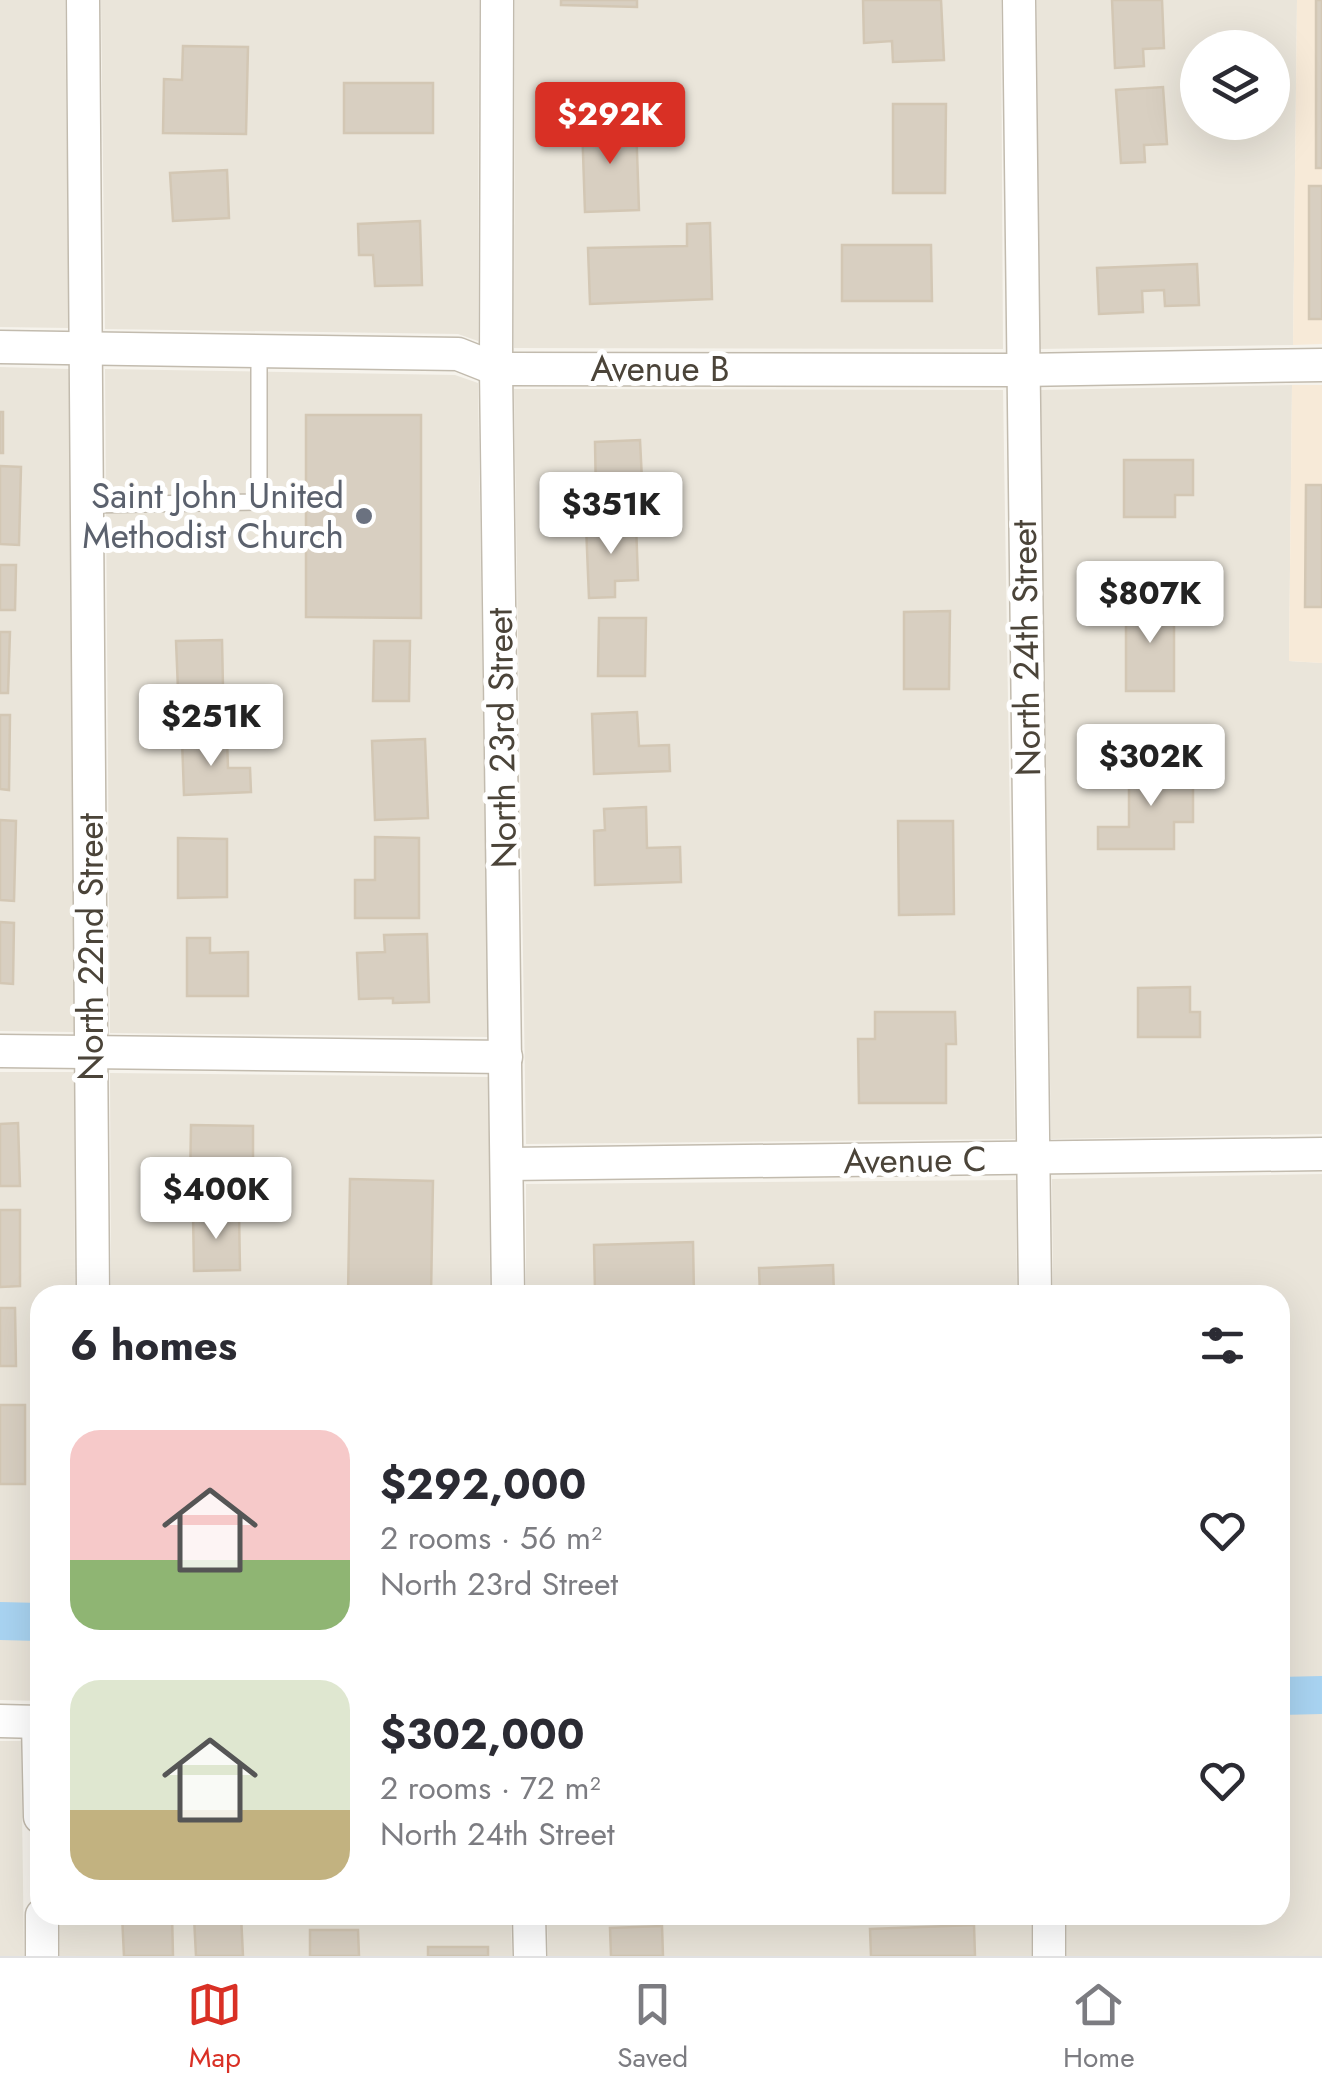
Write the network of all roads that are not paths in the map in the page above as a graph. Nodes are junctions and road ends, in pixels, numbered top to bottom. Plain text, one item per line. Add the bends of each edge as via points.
1 (83, 0) edge
2 (497, 0) edge
3 (1018, 0) edge
4 (0, 347) edge
5 (87, 349) junction
6 (259, 352) junction
7 (1322, 364) edge
8 (496, 369) junction
9 (1022, 370) junction
10 (88, 506) junction
11 (0, 1052) edge
12 (92, 1052) junction
13 (506, 1057) junction
14 (1322, 1154) edge
15 (1033, 1159) junction
16 (508, 1164) junction
17 (94, 1285) edge
18 (508, 1285) edge
19 (1035, 1285) edge
20 (0, 1721) edge
21 (30, 1722) edge
22 (42, 1925) edge
23 (529, 1925) edge
24 (1049, 1925) edge
25 (42, 1956) edge
26 (530, 1956) edge
27 (1049, 1956) edge

1 - 5 street, North 22nd Street
2 - 8 street, North 23rd Street
3 - 9 street, North 24th Street
4 - 5 street, Avenue B
5 - 6 street, Avenue B
5 - 10 street, North 22nd Street
6 - 8 street, Avenue B via 458,354
6 - 10 lane via 259,502
7 - 9 street, Avenue B
8 - 9 street, Avenue B
8 - 13 street, North 23rd Street
9 - 15 street, North 24th Street
10 - 12 street, North 22nd Street
11 - 12 street
12 - 13 street
12 - 17 street, North 22nd Street
13 - 16 street, North 23rd Street
14 - 15 street, Avenue C
15 - 16 street, Avenue C
15 - 19 street, North 24th Street
16 - 18 street, North 23rd Street
20 - 21 street
22 - 25 street
23 - 26 street
24 - 27 street

